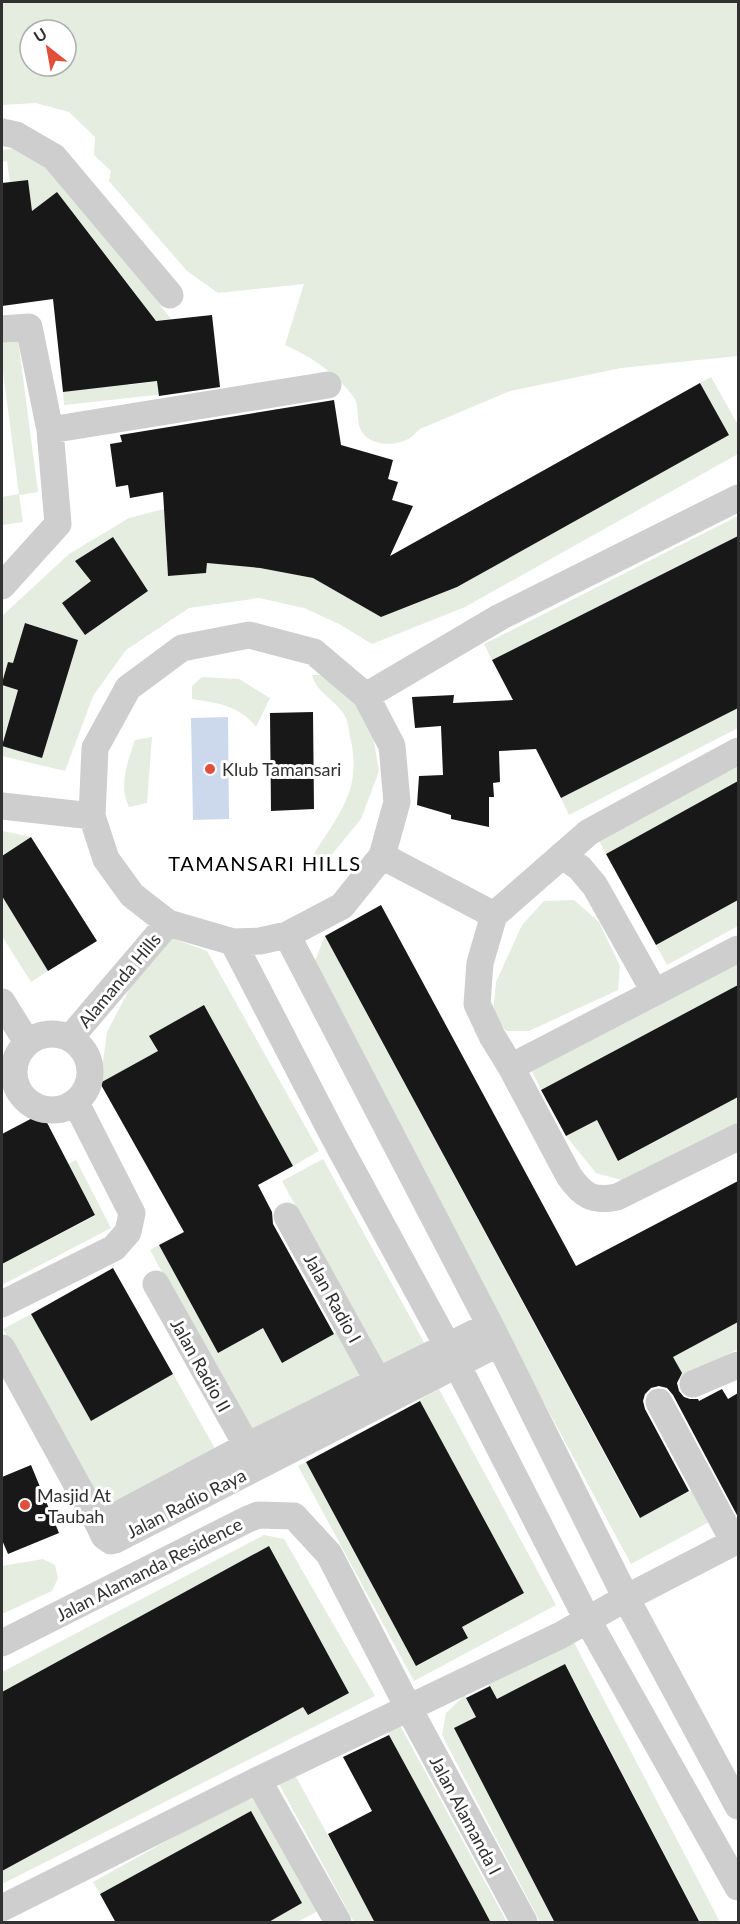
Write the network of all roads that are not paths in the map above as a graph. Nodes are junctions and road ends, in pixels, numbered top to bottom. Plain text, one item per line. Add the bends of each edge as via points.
1 (2, 132) edge
2 (170, 295) dead end
3 (2, 329) edge
4 (328, 385) dead end
5 (50, 430) junction
6 (738, 498) edge
7 (2, 586) edge
8 (366, 696) junction
9 (738, 751) edge
10 (2, 806) edge
11 (92, 816) junction
12 (562, 855) junction
13 (382, 856) junction
14 (494, 915) junction
15 (168, 923) junction
16 (287, 935) junction
17 (232, 942) junction
18 (738, 949) edge
19 (654, 991) junction
20 (2, 1002) edge
21 (71, 1037) junction
22 (27, 1042) junction
23 (511, 1067) junction
24 (10, 1097) edge
25 (76, 1103) junction
26 (738, 1137) edge
27 (287, 1216) dead end
28 (156, 1284) dead end
29 (2, 1304) edge
30 (494, 1334) junction
31 (2, 1348) edge
32 (452, 1354) junction
33 (738, 1365) edge
34 (378, 1381) junction
35 (693, 1384) dead end
36 (659, 1402) dead end
37 (247, 1446) junction
38 (99, 1526) junction
39 (736, 1541) edge
40 (626, 1598) junction
41 (587, 1619) junction
42 (2, 1643) edge
43 (408, 1707) junction
44 (258, 1780) junction
45 (738, 1806) edge
46 (738, 1887) edge
47 (2, 1908) edge
48 (338, 1923) edge
49 (524, 1923) edge

1 - 2 street via 16,135 54,157
3 - 5 street via 29,327
4 - 5 street
5 - 7 street via 58,524
6 - 8 street via 500,617
8 - 11 street via 314,652 249,635 182,648 128,688 95,748
8 - 13 street via 392,746 397,802
9 - 12 street via 589,832
10 - 11 street
11 - 15 street via 106,859 132,895
12 - 14 street
12 - 19 street via 595,886
13 - 14 street
13 - 16 street via 342,906
14 - 23 street via 480,963 477,1004
15 - 17 street
15 - 21 street, Alamanda Hills
16 - 17 street
16 - 30 street
17 - 32 street
18 - 19 street
19 - 23 street
20 - 22 street
21 - 22 street, Alamanda Hills via 56,1033
21 - 25 street, Alamanda Hills via 90,1061 91,1076
22 - 24 street via 18,1053
23 - 26 street via 569,1176 578,1190 590,1197 618,1197
24 - 25 street via 56,1111
25 - 29 street via 132,1213 128,1232 114,1248
27 - 34 street, Jalan Radio I
28 - 37 street, Jalan Radio II
30 - 32 street, Jalan Radio Raya
30 - 40 street
31 - 38 street
32 - 34 street, Jalan Radio Raya
32 - 38 street, Jalan Radio Raya via 115,1540 108,1539
32 - 41 street
33 - 35 street
34 - 37 street, Jalan Radio Raya
36 - 39 street
37 - 38 street, Jalan Radio Raya
39 - 40 street
40 - 41 street
40 - 45 street
41 - 43 street
41 - 46 street
42 - 43 street, Jalan Alamanda Residence via 258,1515 294,1516 329,1554
43 - 44 street
43 - 49 street, Jalan Alamanda I
44 - 47 street
44 - 48 street

